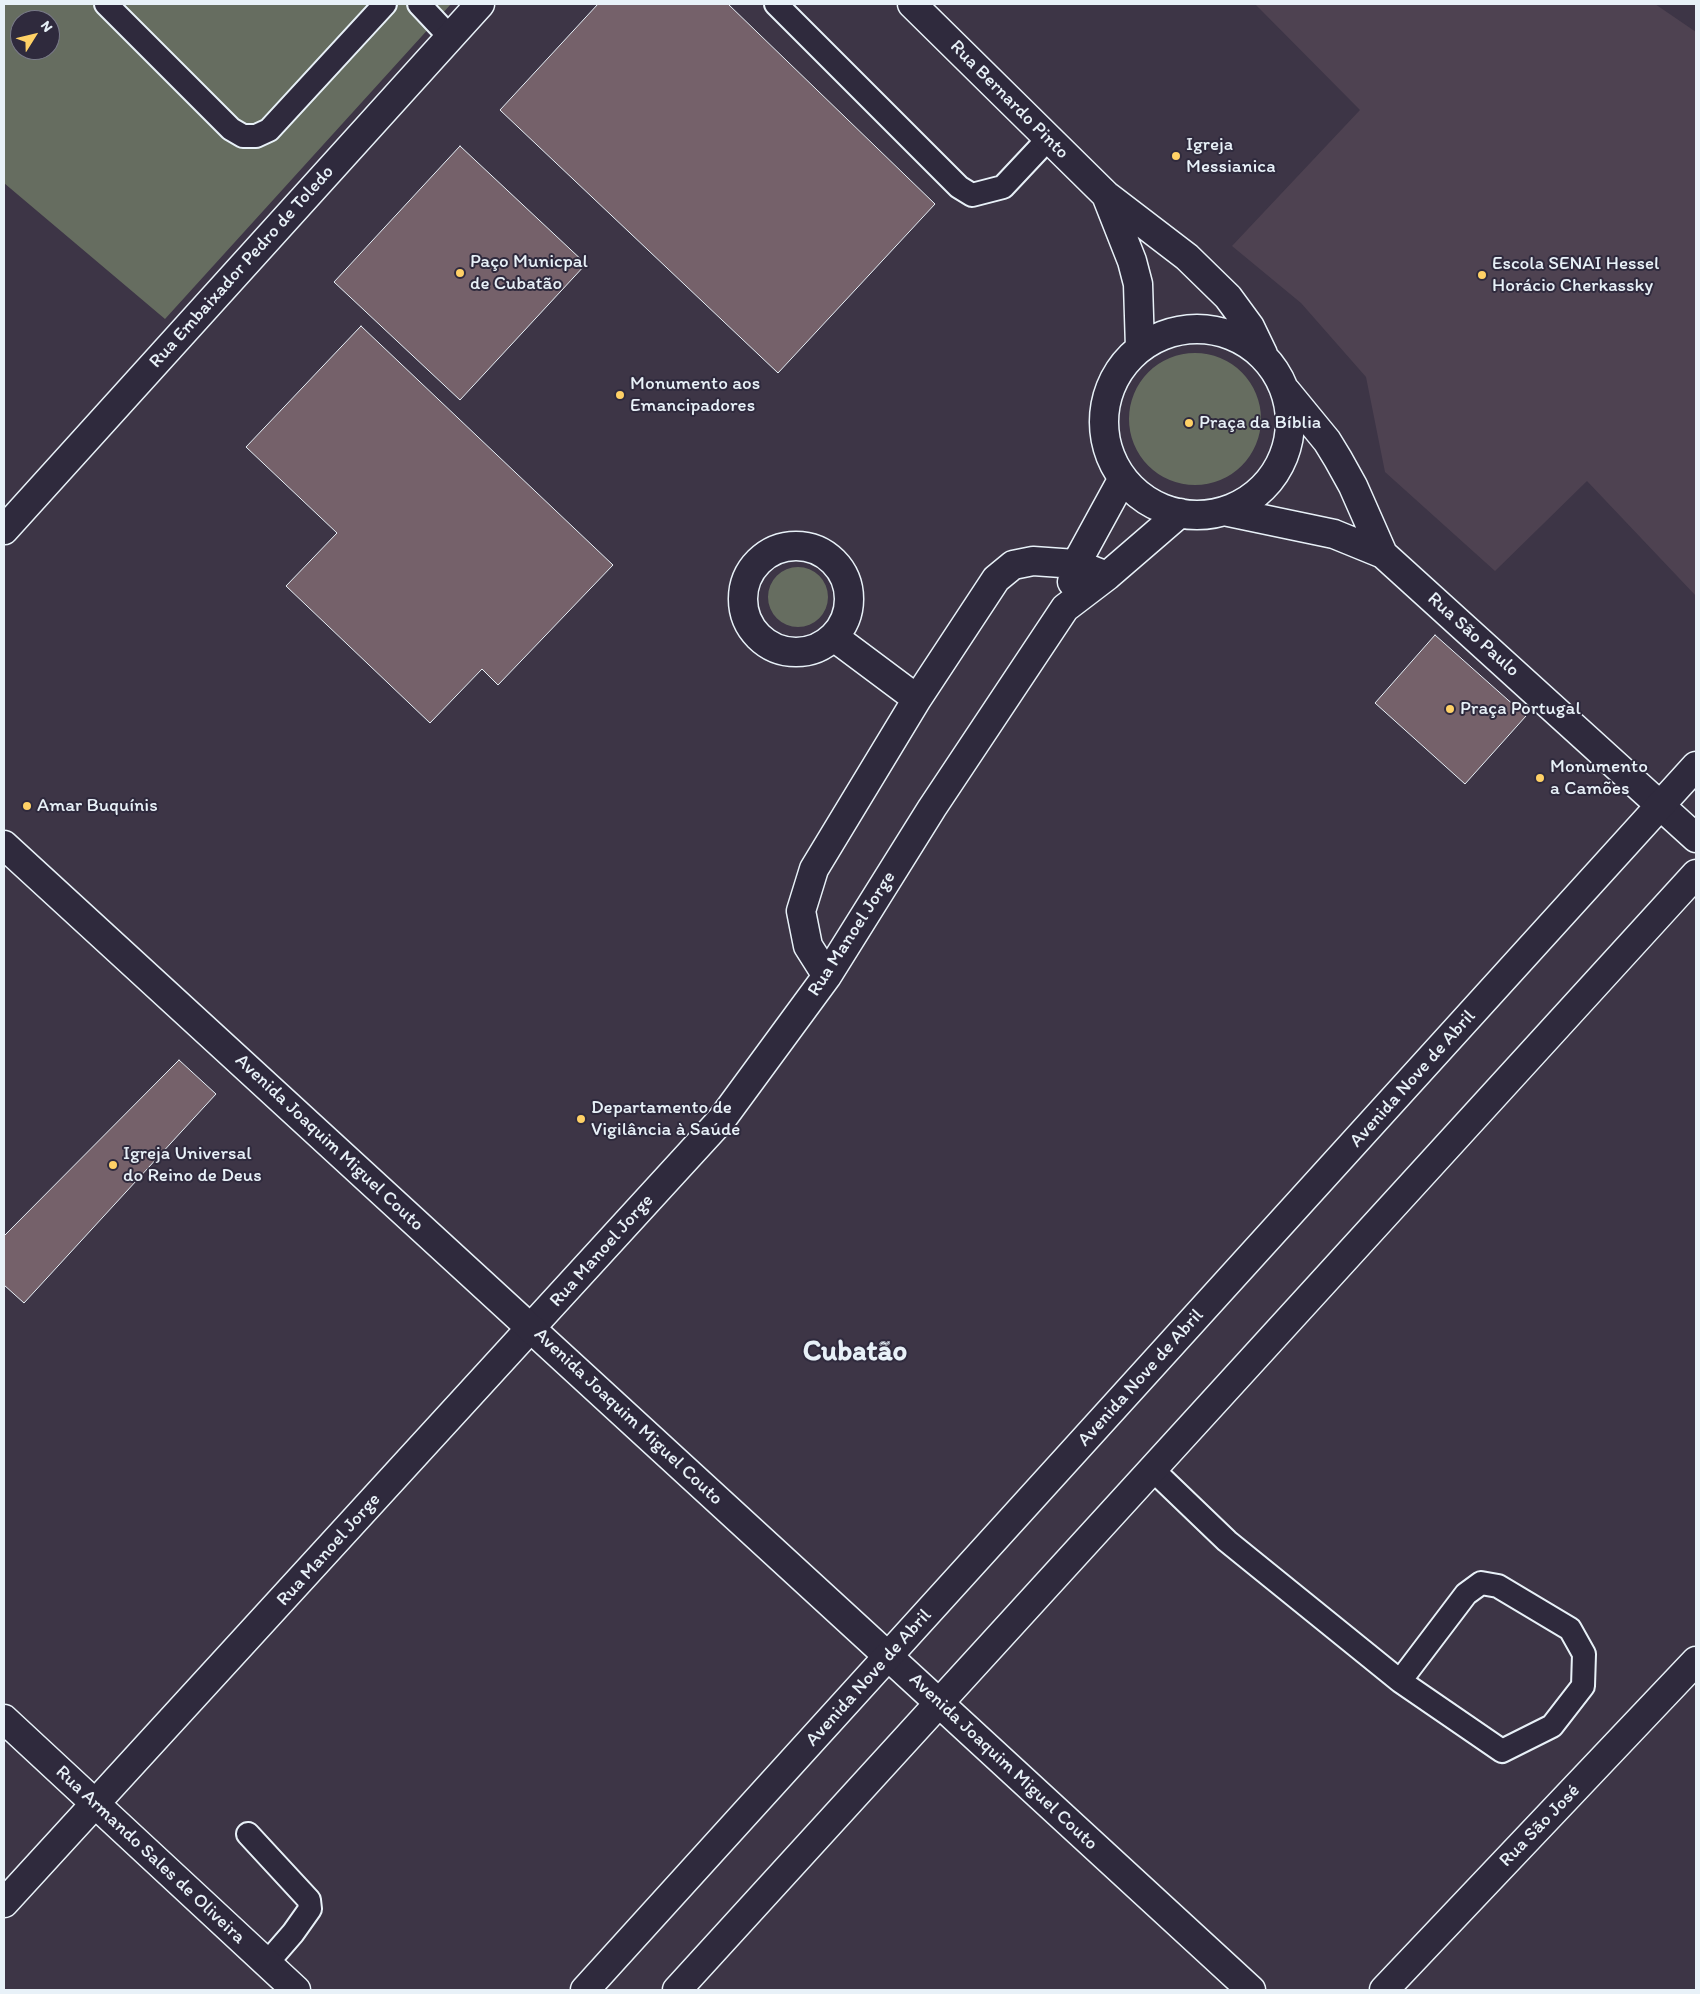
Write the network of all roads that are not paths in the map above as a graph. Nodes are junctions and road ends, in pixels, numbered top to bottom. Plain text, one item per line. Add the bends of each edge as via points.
1 (106, 4) edge
2 (385, 4) edge
3 (419, 4) edge
4 (480, 4) edge
5 (776, 4) edge
6 (912, 4) edge
7 (450, 37) junction
8 (1048, 138) junction
9 (1106, 195) junction
10 (1140, 348) junction
11 (1266, 360) junction
12 (1283, 387) junction
13 (1123, 478) junction
14 (1224, 511) junction
15 (1180, 513) junction
16 (4, 530) edge
17 (1384, 554) junction
18 (1076, 564) junction
19 (1107, 576) junction
20 (1065, 608) junction
21 (834, 637) dead end
22 (917, 699) junction
23 (1696, 766) edge
24 (1661, 806) junction
25 (1696, 838) edge
26 (4, 845) edge
27 (1696, 874) edge
28 (827, 976) junction
29 (531, 1329) junction
30 (1152, 1469) junction
31 (888, 1656) junction
32 (1696, 1661) edge
33 (1400, 1681) junction
34 (939, 1703) junction
35 (4, 1719) edge
36 (96, 1805) junction
37 (248, 1834) dead end
38 (4, 1903) edge
39 (267, 1962) junction
40 (296, 1990) edge
41 (585, 1990) edge
42 (677, 1990) edge
43 (1251, 1990) edge
44 (1384, 1990) edge

1 - 2 lane via 231,128 243,136 256,136 270,130
3 - 7 lane
4 - 7 street, Rua Embaixador Pedro de Toledo
5 - 8 lane via 959,187 972,195 1003,187
6 - 8 street, Rua Bernardo Pinto
7 - 16 street, Rua Embaixador Pedro de Toledo
8 - 9 street, Rua Bernardo Pinto
9 - 10 street, Rua Bernardo Pinto via 1138,284
9 - 11 street, Rua Bernardo Pinto via 1187,256 1228,297 1250,327
10 - 11 street via 1164,334 1191,329 1219,331 1245,342
10 - 13 street via 1113,382 1105,410 1106,438
11 - 12 street
12 - 14 street via 1289,408 1286,452 1262,489 1244,503
12 - 17 street, Rua São Paulo via 1338,459
13 - 15 street via 1158,506
13 - 18 street, Rua Manoel Jorge
14 - 15 street via 1202,515
14 - 17 street, Rua São Paulo via 1334,534
15 - 19 street, Rua Manoel Jorge
17 - 24 street, Rua São Paulo
18 - 19 street
18 - 20 street, Rua Manoel Jorge
18 - 22 street via 1033,561 1013,565 996,579
19 - 20 street, Rua Manoel Jorge
20 - 28 street, Rua Manoel Jorge via 932,808
21 - 22 street
22 - 28 street via 814,869 801,911 808,946
23 - 24 street, Avenida Nove de Abril
24 - 25 street, Rua São Paulo
24 - 31 street, Avenida Nove de Abril
26 - 29 street, Avenida Joaquim Miguel Couto
27 - 30 street
28 - 29 street, Rua Manoel Jorge via 722,1119
29 - 31 street, Avenida Joaquim Miguel Couto
29 - 36 street, Rua Manoel Jorge
30 - 33 lane via 1227,1540
30 - 34 street
31 - 34 street, Avenida Joaquim Miguel Couto
31 - 41 street, Avenida Nove de Abril
32 - 44 street, Rua São José
33 - 33 lane via 1502,1751 1552,1726 1583,1686 1584,1654 1570,1629 1498,1586 1482,1583 1466,1594
34 - 42 street
34 - 43 street, Avenida Joaquim Miguel Couto
35 - 36 street, Rua Armando Sales de Oliveira
36 - 38 street, Rua Manoel Jorge
36 - 39 street, Rua Armando Sales de Oliveira
37 - 39 lane via 309,1900 310,1909
39 - 40 street, Rua Armando Sales de Oliveira

